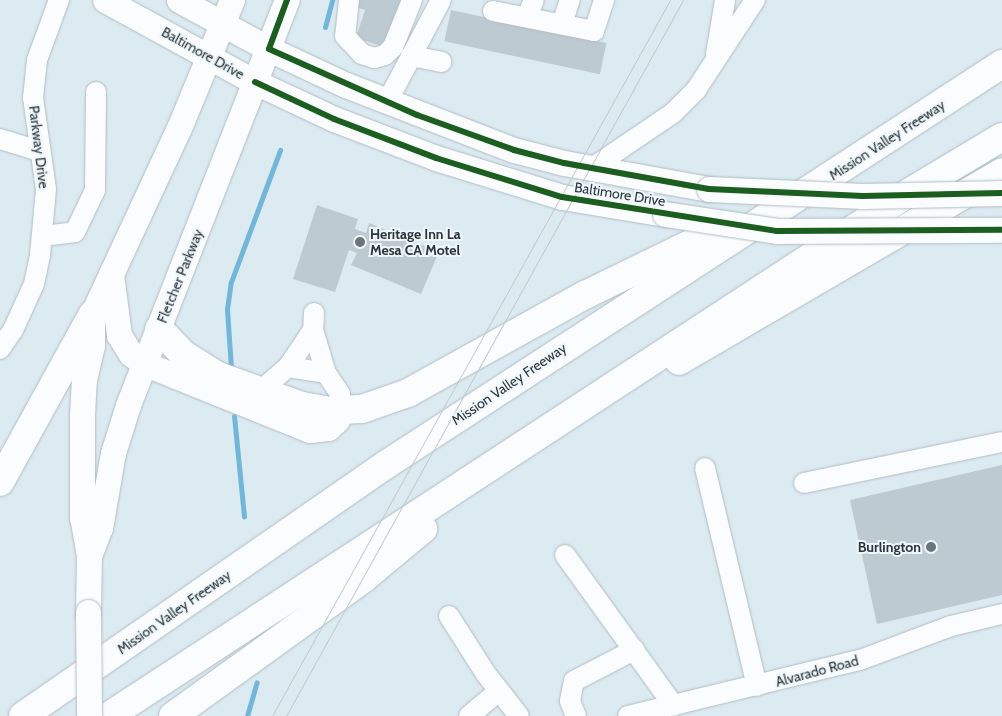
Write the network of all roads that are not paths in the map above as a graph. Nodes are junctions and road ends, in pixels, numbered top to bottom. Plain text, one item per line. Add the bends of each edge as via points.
1 (59, 0) edge
2 (105, 0) edge
3 (179, 0) edge
4 (232, 0) edge
5 (287, 0) edge
6 (350, 0) edge
7 (412, 0) edge
8 (441, 0) edge
9 (570, 0) edge
10 (604, 0) edge
11 (725, 0) edge
12 (755, 0) edge
13 (530, 9) edge
14 (493, 11) dead end
15 (222, 24) junction
16 (562, 24) junction
17 (269, 49) junction
18 (210, 56) junction
19 (411, 56) junction
20 (1002, 58) edge
21 (715, 61) junction
22 (440, 62) dead end
23 (1002, 64) edge
24 (255, 82) junction
25 (974, 84) junction
26 (96, 92) dead end
27 (387, 102) junction
28 (1002, 137) edge
29 (0, 138) edge
30 (38, 151) junction
31 (592, 168) junction
32 (1002, 172) edge
33 (836, 173) junction
34 (1002, 193) edge
35 (585, 201) junction
36 (1002, 230) edge
37 (43, 236) junction
38 (111, 274) junction
39 (92, 315) junction
40 (159, 329) junction
41 (0, 349) edge
42 (143, 363) junction
43 (288, 367) junction
44 (326, 373) junction
45 (259, 392) junction
46 (341, 411) junction
47 (576, 411) junction
48 (1002, 442) edge
49 (524, 445) junction
50 (705, 468) dead end
51 (0, 482) edge
52 (804, 483) dead end
53 (565, 555) dead end
54 (89, 556) junction
55 (1002, 614) edge
56 (449, 616) dead end
57 (634, 650) junction
58 (232, 675) junction
59 (757, 686) junction
60 (499, 691) junction
61 (674, 706) junction
62 (23, 716) edge
63 (89, 716) edge
64 (109, 716) edge
65 (174, 716) edge
66 (211, 716) edge
67 (469, 716) edge
68 (518, 716) edge
69 (576, 716) edge
70 (628, 716) edge

1 - 30 street, Parkway Drive via 37,60 32,98
2 - 18 main road, Baltimore Drive
3 - 15 main road, Baltimore Drive
4 - 15 main road, Fletcher Parkway
5 - 17 main road, Fletcher Parkway
6 - 7 street via 345,36 362,54 374,58 385,55 393,47
8 - 19 street
9 - 16 street
10 - 16 street via 594,30
11 - 21 street
12 - 21 street
13 - 14 street
13 - 16 street
15 - 17 main road, Baltimore Drive
15 - 18 main road, Fletcher Parkway
17 - 24 main road, Fletcher Parkway
17 - 27 main road, Baltimore Drive
18 - 24 main road, Baltimore Drive
18 - 38 main road, Fletcher Parkway
19 - 22 street
19 - 27 street
20 - 25 highway
21 - 31 street via 708,76 673,113
23 - 25 highway, Mission Valley Freeway
24 - 35 main road, Baltimore Drive via 334,119 436,158 562,197
24 - 40 main road, Fletcher Parkway
25 - 33 highway, Mission Valley Freeway
26 - 37 street via 95,190 76,232
27 - 31 main road, Baltimore Drive via 514,150
28 - 47 highway via 910,192
29 - 30 street
30 - 37 street, Parkway Drive via 46,189
31 - 34 main road, Baltimore Drive, bridge via 709,188 863,196
31 - 35 main road
32 - 47 highway via 714,344
33 - 46 highway via 585,295 393,400
33 - 62 highway, Mission Valley Freeway via 611,316 388,464
35 - 36 main road, Baltimore Drive, bridge via 777,231
37 - 41 street, Parkway Drive via 34,284 13,330
38 - 39 main road, Fletcher Parkway
38 - 42 main road via 119,335 131,354
39 - 51 highway
39 - 54 main road, Fletcher Parkway via 92,345 84,380 82,415 82,518
40 - 42 main road, Fletcher Parkway
40 - 45 highway via 193,361 218,376
42 - 46 main road via 310,430 328,428
42 - 54 main road, Fletcher Parkway via 119,432 100,528
43 - 44 street
43 - 44 street via 314,322
43 - 45 street
44 - 46 street via 340,394
45 - 46 highway via 302,406
47 - 49 highway
48 - 52 street
49 - 58 highway via 364,578
49 - 64 highway
50 - 59 street
53 - 57 street
54 - 63 main road, Fletcher Parkway, bridge
55 - 59 street, Alvarado Road via 951,626 860,660
56 - 60 street
57 - 61 street
57 - 69 street via 574,681 570,701
58 - 65 highway
58 - 66 highway
59 - 61 street, Alvarado Road
60 - 67 street
60 - 68 street
61 - 70 street, Alvarado Road

